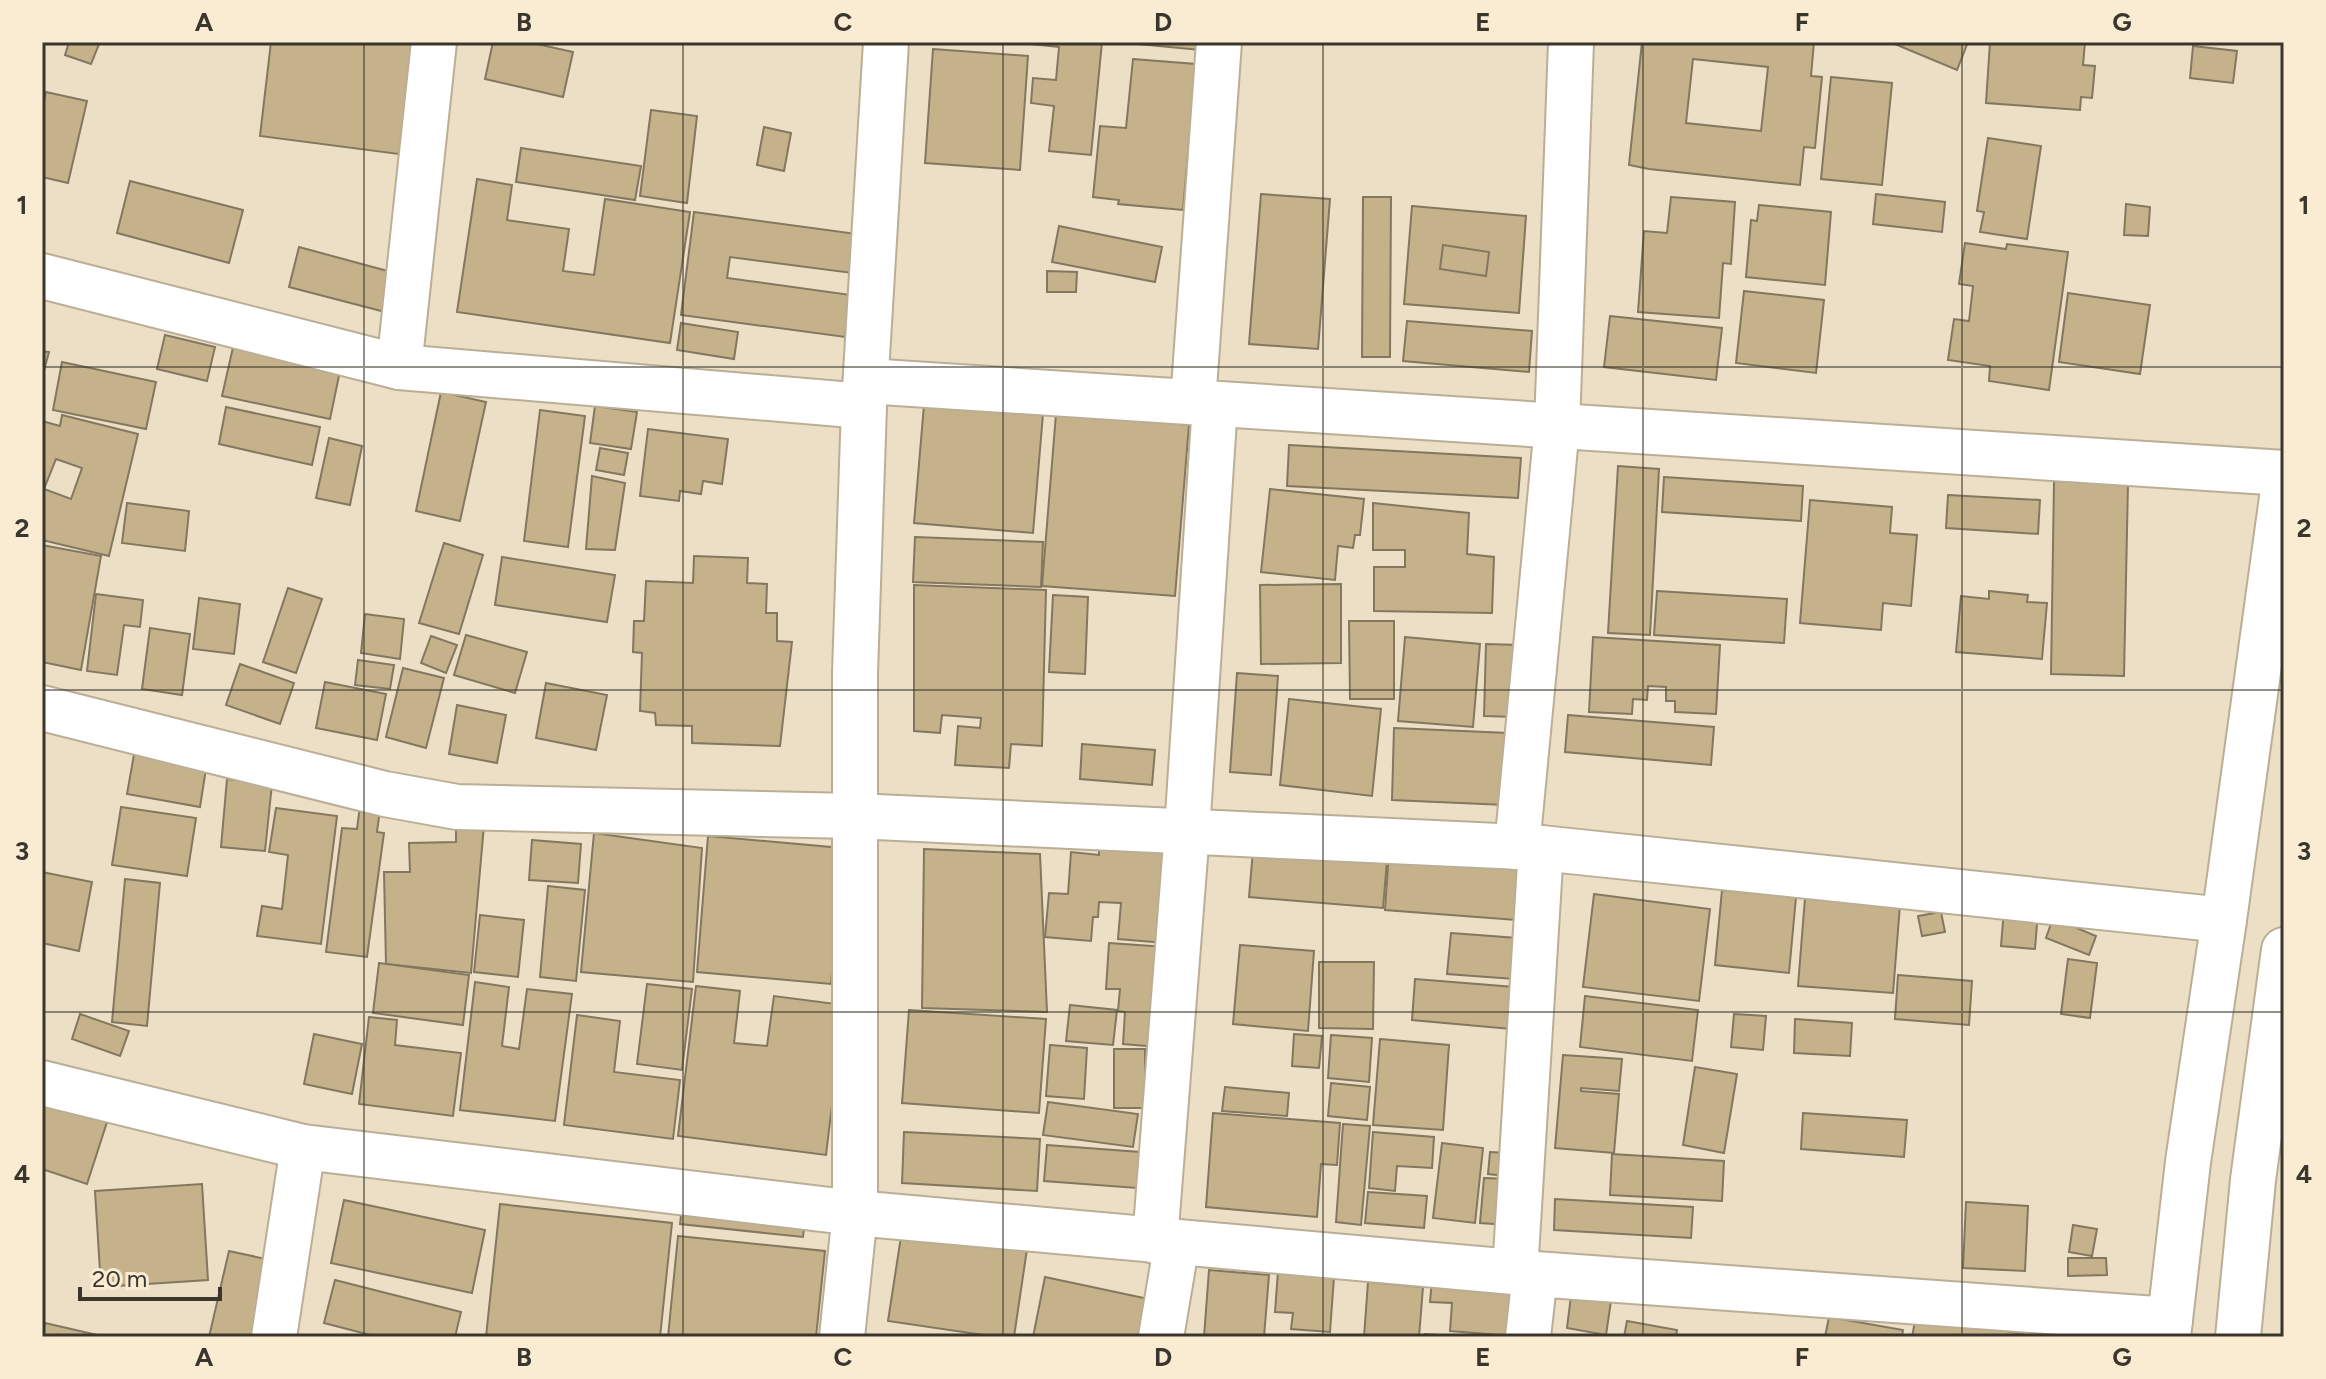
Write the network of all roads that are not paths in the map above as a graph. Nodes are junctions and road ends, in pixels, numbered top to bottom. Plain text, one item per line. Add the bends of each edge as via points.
1 (434, 42) edge
2 (886, 42) edge
3 (1219, 42) edge
4 (1571, 42) edge
5 (42, 276) edge
6 (399, 367) junction
7 (865, 394) junction
8 (1204, 403) junction
9 (1557, 426) junction
10 (2284, 473) edge
11 (2284, 483) edge
12 (42, 708) edge
13 (855, 816) junction
14 (1187, 831) junction
15 (1529, 847) junction
16 (2224, 920) junction
17 (2284, 950) edge
18 (42, 1083) edge
19 (303, 1147) junction
20 (855, 1213) junction
21 (1166, 1242) junction
22 (1525, 1273) junction
23 (2169, 1328) edge
24 (274, 1337) edge
25 (842, 1337) edge
26 (1161, 1337) edge
27 (1528, 1337) edge
28 (2238, 1337) edge

1 - 6 street
2 - 7 street
3 - 8 street
4 - 9 street
5 - 6 street
6 - 7 street
7 - 8 street
7 - 13 street
8 - 9 street
8 - 14 street
9 - 10 street
9 - 15 street
11 - 16 street
12 - 13 street via 385,794 457,807
13 - 14 street
13 - 20 street
14 - 15 street
14 - 21 street
15 - 16 street
15 - 22 street
16 - 23 street
17 - 28 street
18 - 19 street
19 - 20 street
19 - 24 street
20 - 21 street
20 - 25 street
21 - 22 street
21 - 26 street
22 - 23 street
22 - 27 street

